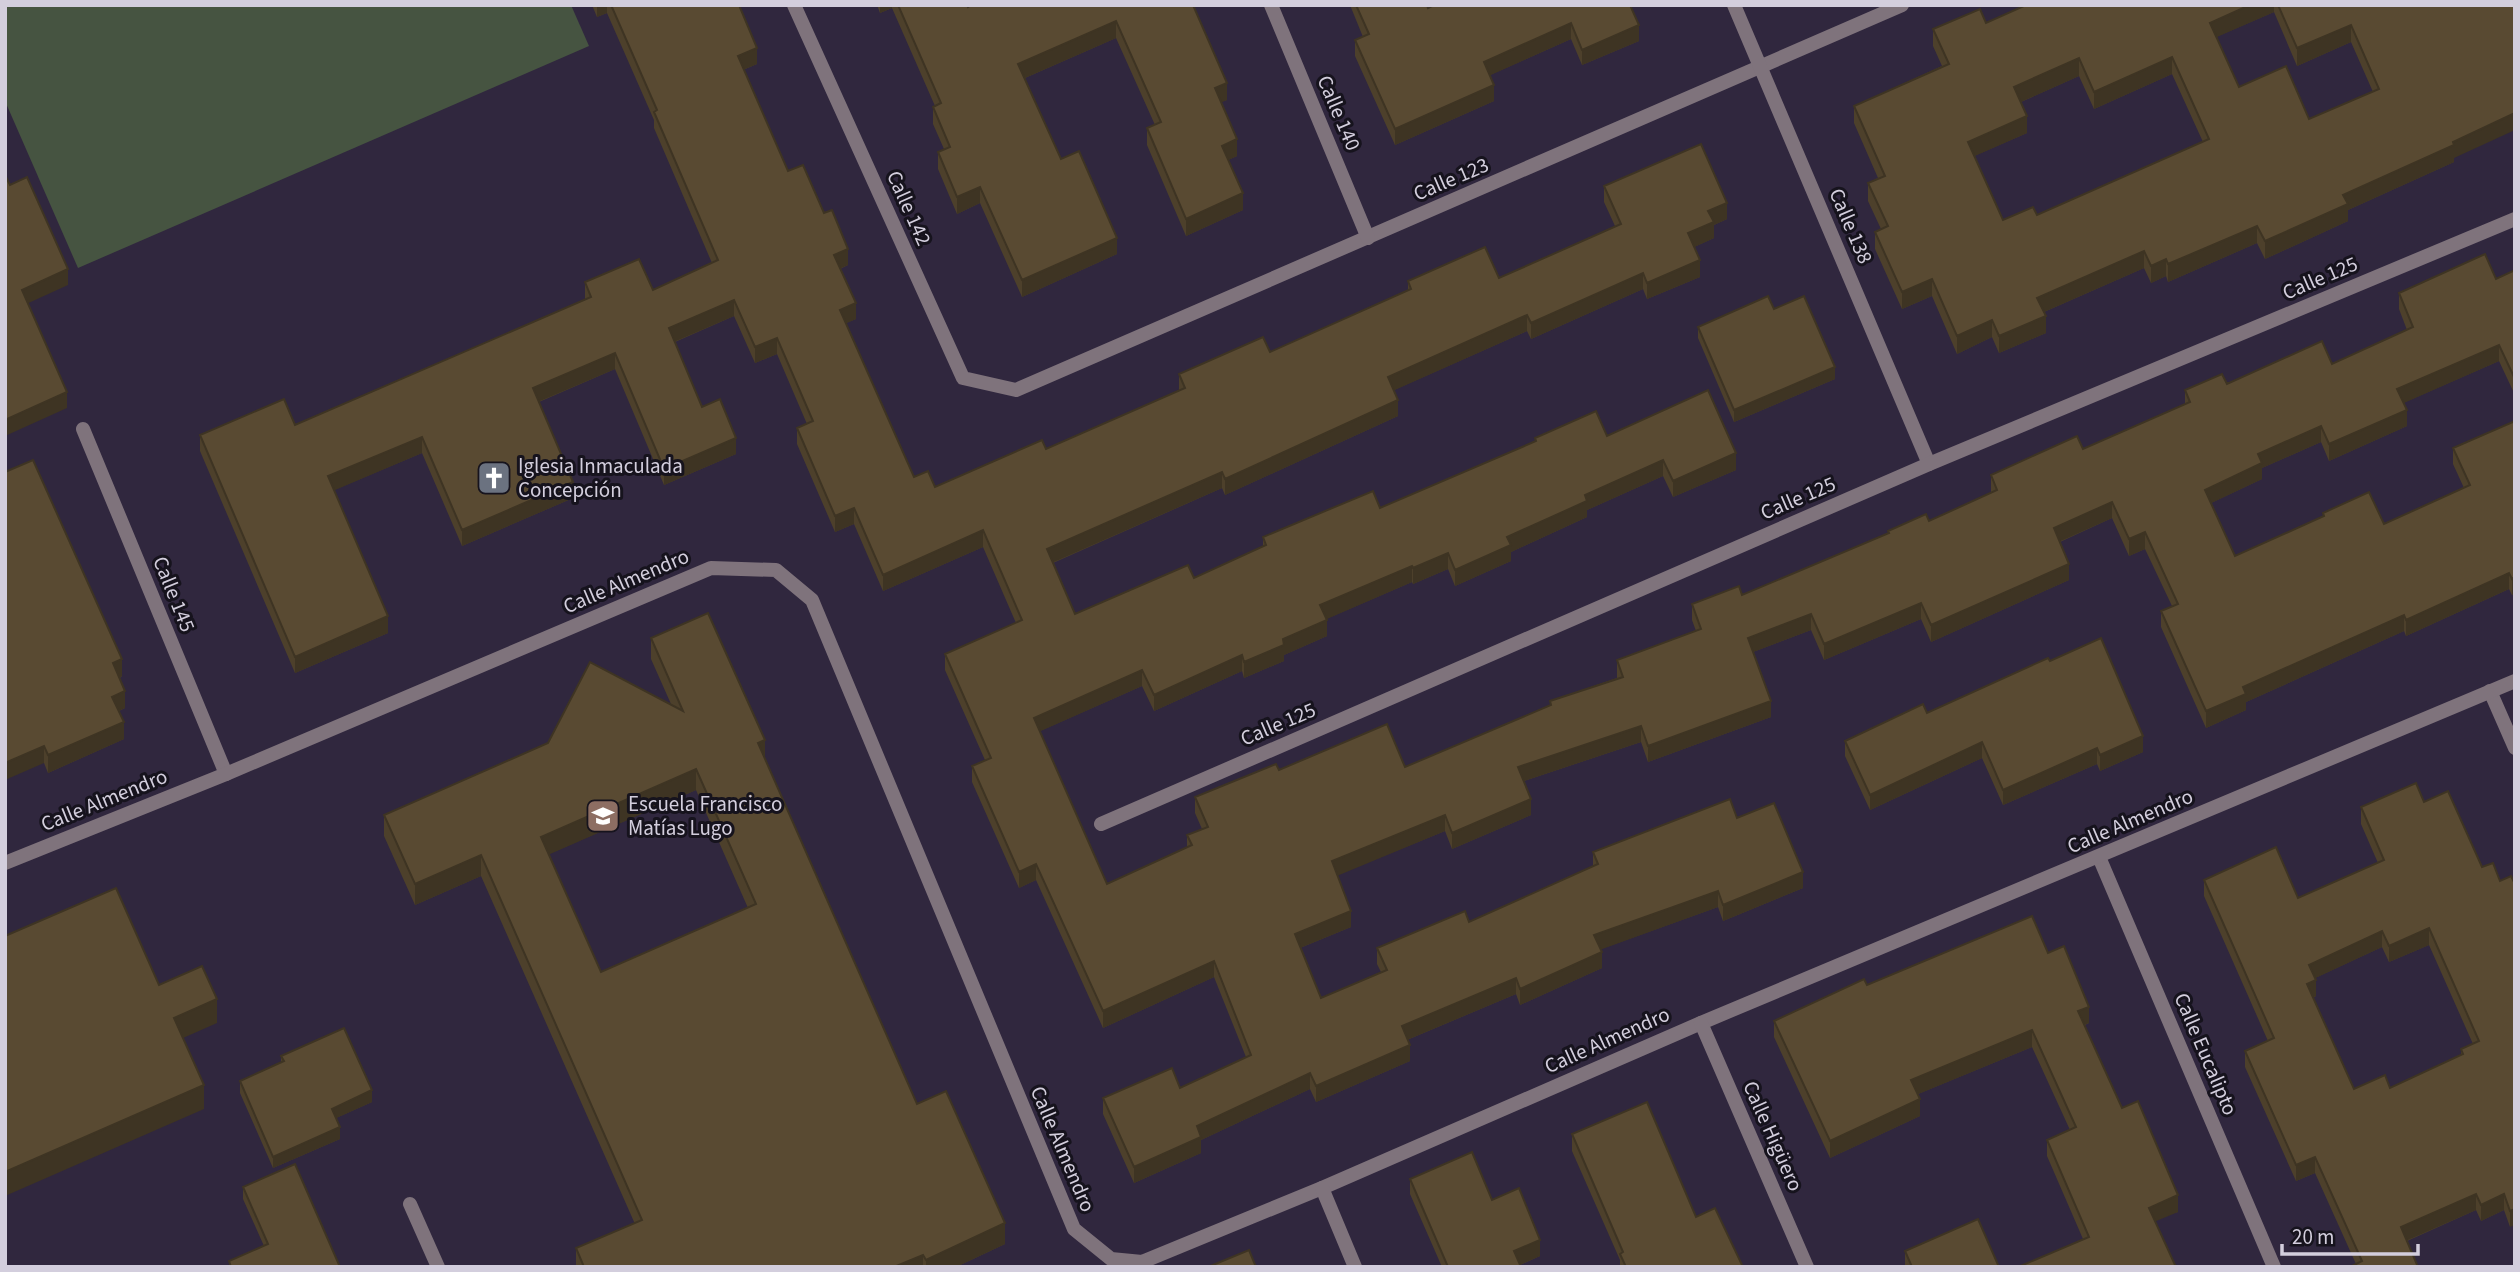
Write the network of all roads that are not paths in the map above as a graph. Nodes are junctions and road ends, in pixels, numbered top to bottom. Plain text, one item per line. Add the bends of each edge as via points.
1 (794, 5) edge
2 (1271, 5) edge
3 (1734, 5) edge
4 (1902, 5) edge
5 (1761, 68) junction
6 (2515, 219) edge
7 (1368, 238) junction
8 (1016, 390) joint
9 (83, 429) dead end
10 (1929, 464) junction
11 (2515, 681) edge
12 (2490, 691) junction
13 (2515, 748) edge
14 (226, 774) junction
15 (1101, 824) dead end
16 (2099, 857) junction
17 (5, 863) edge
18 (1701, 1023) junction
19 (1322, 1188) junction
20 (411, 1204) dead end
21 (438, 1267) edge
22 (1355, 1267) edge
23 (1807, 1267) edge
24 (2274, 1267) edge

1 - 8 street, Calle 142 via 962,378
2 - 7 street, Calle 140
3 - 5 street, Calle 138
4 - 5 street, Calle 123
5 - 7 street, Calle 123
5 - 10 street, Calle 138
6 - 10 street, Calle 125
7 - 8 street, Calle 123
9 - 14 street, Calle 145
10 - 15 street, Calle 125
11 - 12 street, Calle Almendro
12 - 13 street
12 - 16 street, Calle Almendro
14 - 17 street, Calle Almendro
14 - 19 street, Calle Almendro via 711,568 776,570 812,600 1074,1229 1111,1259 1142,1262
16 - 18 street, Calle Almendro
16 - 24 street, Calle Eucalipto
18 - 19 street, Calle Almendro
18 - 23 street, Calle Higüero
19 - 22 street
20 - 21 street

